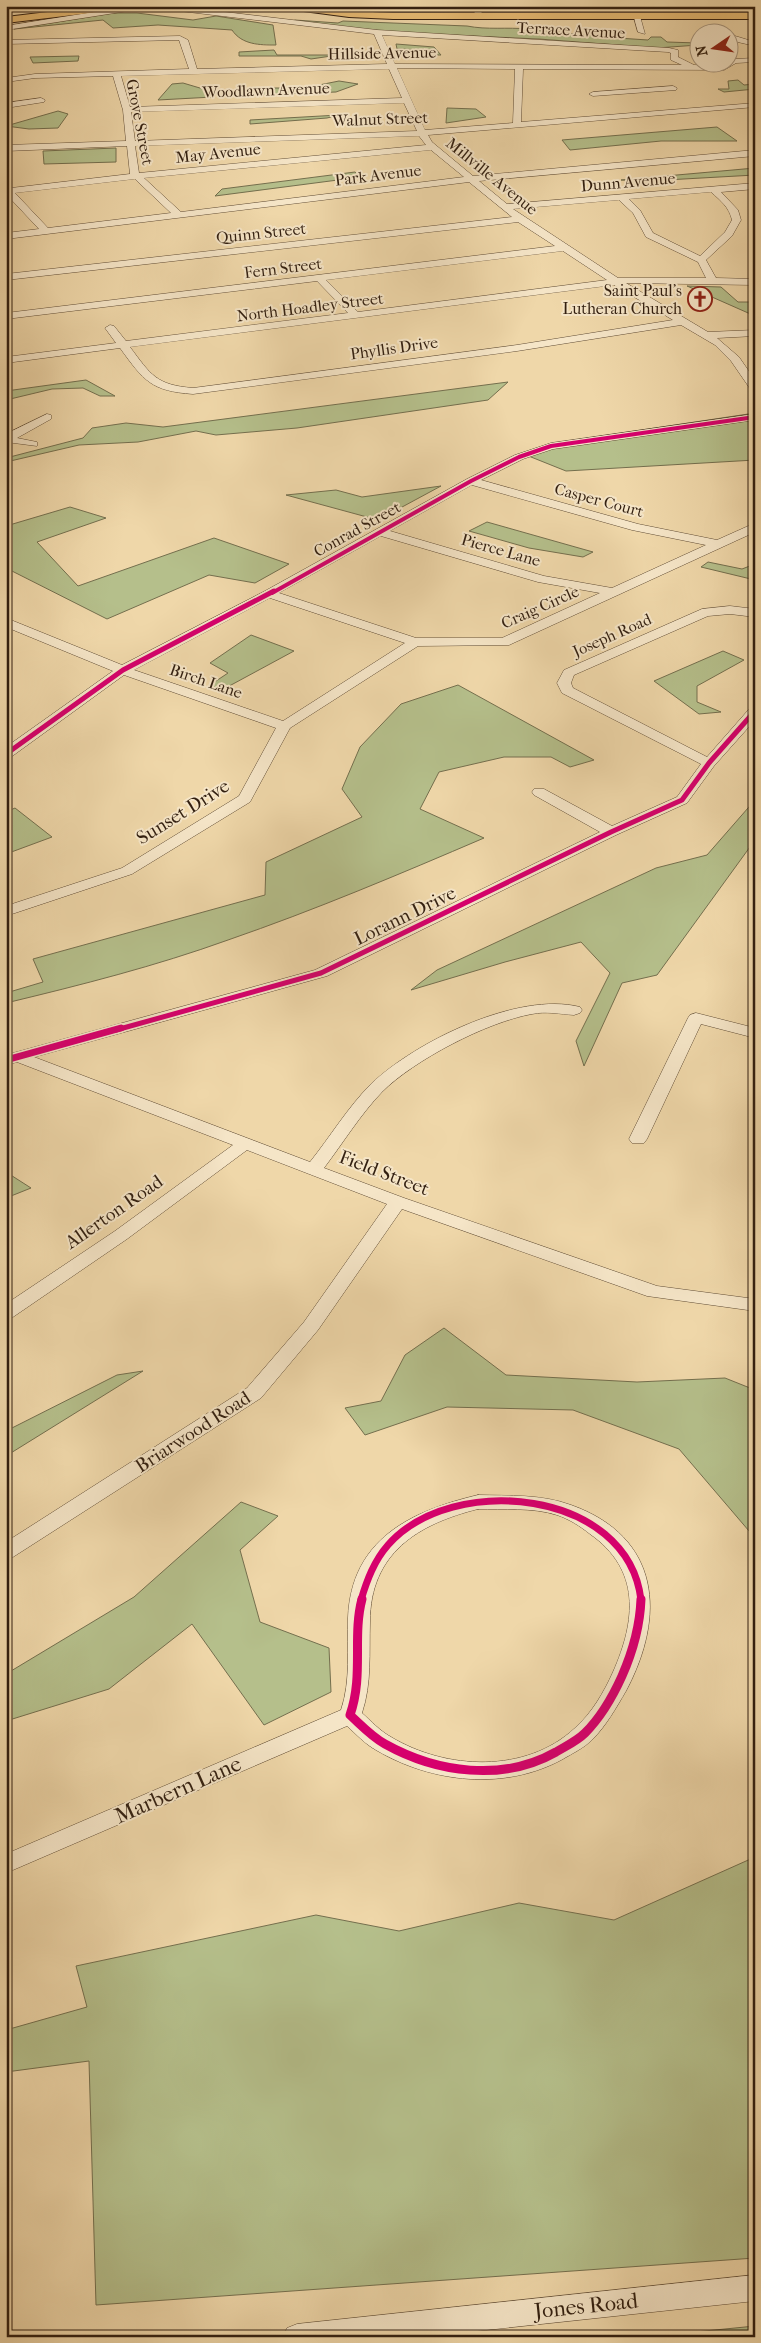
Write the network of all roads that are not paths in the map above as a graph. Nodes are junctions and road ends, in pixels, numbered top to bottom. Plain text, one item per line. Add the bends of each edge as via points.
1 (118, 6) edge
2 (123, 6) edge
3 (288, 6) edge
4 (477, 6) edge
5 (479, 16) junction
6 (636, 16) junction
7 (725, 16) junction
8 (755, 16) edge
9 (6, 20) edge
10 (726, 22) edge
11 (6, 28) edge
12 (377, 32) junction
13 (642, 32) dead end
14 (738, 40) edge
15 (6, 42) edge
16 (755, 44) edge
17 (738, 60) edge
18 (755, 60) edge
19 (688, 65) edge
20 (394, 66) junction
21 (519, 67) junction
22 (650, 68) junction
23 (688, 68) edge
24 (738, 68) edge
25 (755, 68) edge
26 (194, 72) junction
27 (116, 74) junction
28 (6, 80) edge
29 (593, 94) dead end
30 (41, 100) dead end
31 (407, 100) junction
32 (692, 103) dead end
33 (6, 106) edge
34 (755, 106) edge
35 (737, 107) junction
36 (127, 110) junction
37 (700, 110) junction
38 (747, 114) dead end
39 (517, 125) junction
40 (422, 133) junction
41 (132, 144) junction
42 (433, 147) junction
43 (6, 148) edge
44 (755, 153) edge
45 (136, 176) junction
46 (471, 179) junction
47 (755, 186) edge
48 (7, 190) edge
49 (714, 190) junction
50 (623, 198) junction
51 (504, 207) junction
52 (180, 216) junction
53 (520, 219) junction
54 (47, 232) junction
55 (6, 236) edge
56 (563, 248) junction
57 (711, 248) junction
58 (680, 250) junction
59 (701, 260) junction
60 (6, 277) edge
61 (319, 278) junction
62 (712, 281) junction
63 (617, 282) junction
64 (755, 282) edge
65 (6, 316) edge
66 (357, 316) junction
67 (685, 321) junction
68 (110, 328) dead end
69 (755, 333) edge
70 (708, 335) junction
71 (125, 346) junction
72 (8, 359) edge
73 (754, 386) edge
74 (47, 417) dead end
75 (755, 417) edge
76 (6, 439) edge
77 (33, 444) dead end
78 (471, 481) junction
79 (755, 527) edge
80 (380, 532) junction
81 (720, 544) junction
82 (614, 592) junction
83 (269, 594) junction
84 (755, 613) edge
85 (6, 622) edge
86 (414, 642) junction
87 (123, 670) junction
88 (755, 711) edge
89 (284, 726) junction
90 (6, 754) edge
91 (709, 763) junction
92 (539, 792) dead end
93 (611, 832) junction
94 (6, 911) edge
95 (574, 1010) dead end
96 (755, 1033) edge
97 (10, 1056) edge
98 (638, 1139) dead end
99 (245, 1144) junction
100 (314, 1169) junction
101 (398, 1202) junction
102 (755, 1305) edge
103 (6, 1313) edge
104 (6, 1552) edge
105 (350, 1715) junction
106 (6, 1864) edge
107 (755, 2288) edge
108 (297, 2337) edge

1 - 2 main road
1 - 9 main road
3 - 5 main road via 369,15
4 - 5 street
5 - 6 main road
6 - 7 main road
6 - 13 street
7 - 8 main road
7 - 10 street
11 - 12 street via 144,7 244,14 280,23
12 - 19 street, Terrace Avenue via 669,50 675,52 674,58
12 - 20 street, Millville Avenue
14 - 16 street
15 - 26 street via 180,38 184,40
17 - 18 street, Hillside Avenue
20 - 21 street, Hillside Avenue
20 - 26 street, Hillside Avenue
20 - 31 street, Millville Avenue
21 - 22 street, Hillside Avenue
21 - 39 street
22 - 23 street, Hillside Avenue
22 - 29 street via 670,85
24 - 25 street
26 - 27 street, Hillside Avenue
27 - 28 street, Hillside Avenue
27 - 36 street, Grove Street
30 - 33 street
31 - 36 street, Woodlawn Avenue
31 - 40 street, Millville Avenue
32 - 37 street
34 - 35 street, Walnut Street
35 - 37 street, Walnut Street
35 - 38 street
36 - 41 street, Grove Street
37 - 39 street, Walnut Street
39 - 40 street, Walnut Street
40 - 41 street, Walnut Street
40 - 42 street, Millville Avenue
41 - 43 street, Walnut Street
41 - 45 street, Grove Street
42 - 45 street, May Avenue
42 - 46 street, Millville Avenue
44 - 46 street, Park Avenue
45 - 48 street, May Avenue
45 - 52 street, Grove Street
46 - 51 street, Millville Avenue
46 - 52 street, Park Avenue
47 - 49 street, Dunn Avenue
48 - 54 street
49 - 50 street, Dunn Avenue
49 - 57 street via 730,204 737,215 737,222
50 - 51 street, Dunn Avenue
50 - 58 street via 637,212 649,235
51 - 53 street, Millville Avenue
52 - 54 street, Park Avenue
53 - 56 street, Millville Avenue
53 - 60 street, Quinn Street
54 - 55 street, Park Avenue
56 - 61 street, Fern Street
56 - 63 street, Millville Avenue
57 - 58 street
57 - 59 street
58 - 59 street
59 - 62 street
61 - 65 street, Fern Street
61 - 66 street
62 - 63 street, North Hoadley Street
62 - 64 street, North Hoadley Street
63 - 66 street, North Hoadley Street
63 - 67 street, Millville Avenue
66 - 71 street, North Hoadley Street
67 - 70 street, Millville Avenue
67 - 71 street, Phyllis Drive via 517,348 193,391 159,385 149,378
68 - 71 street, Phyllis Drive
69 - 70 street
70 - 73 street, Millville Avenue via 728,350
71 - 72 street, North Hoadley Street
74 - 76 street
75 - 78 street, Conrad Street via 551,446 519,457
76 - 77 street
78 - 80 street, Conrad Street
78 - 81 street, Casper Court via 636,527
79 - 81 street, Craig Circle
80 - 82 street, Pierce Lane via 542,579
80 - 83 street, Conrad Street
81 - 82 street, Craig Circle
82 - 86 street, Craig Circle via 504,642
83 - 86 street, Craig Circle
83 - 87 street, Conrad Street
84 - 91 street, Joseph Road via 706,612 569,673 564,683 567,690
85 - 87 street, Birch Lane
86 - 89 street, Sunset Drive
87 - 89 street, Birch Lane
87 - 90 street, Conrad Street
88 - 91 street, Lorann Drive
89 - 94 street, Sunset Drive via 245,799 126,871
91 - 93 street, Lorann Drive via 682,800
92 - 93 street
93 - 97 street, Lorann Drive via 321,973
95 - 100 street via 533,1009 495,1019 409,1064 378,1087
96 - 98 street via 696,1018
97 - 99 street, Field Street
99 - 100 street, Field Street
99 - 103 street, Allerton Road via 121,1235
100 - 101 street, Field Street
101 - 102 street, Field Street via 654,1292
101 - 104 street, Briarwood Road via 311,1326 254,1393
105 - 105 street via 358,1696 360,1603 367,1578 387,1546 413,1523 442,1510 478,1502 557,1508 604,1533 626,1555 639,1582 641,1621 629,1661 611,1701 585,1734 553,1755 514,1769 468,1772 441,1767 423,1763 382,1744
105 - 106 street, Marbern Lane
107 - 108 street, Jones Road

